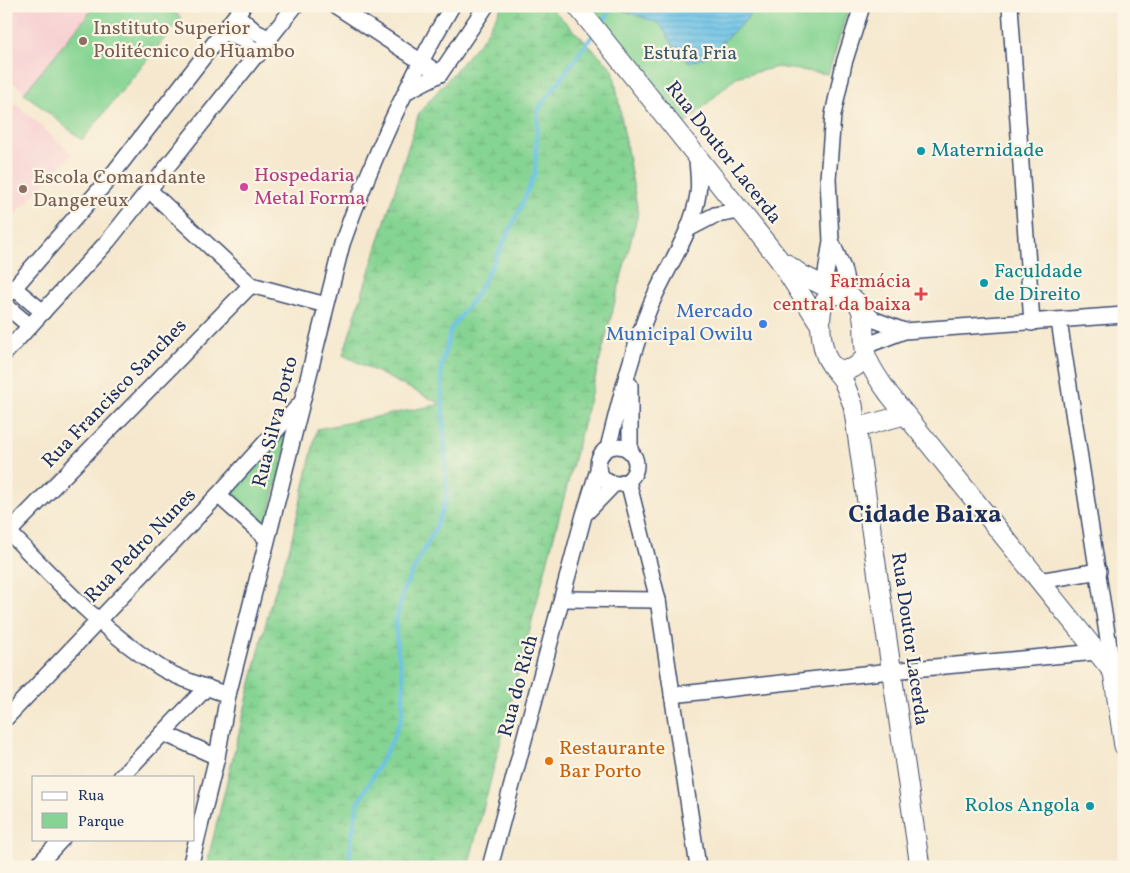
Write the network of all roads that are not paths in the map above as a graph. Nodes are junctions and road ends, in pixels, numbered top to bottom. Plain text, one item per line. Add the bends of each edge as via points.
1 (295, 6) edge
2 (336, 6) edge
3 (452, 6) edge
4 (486, 6) edge
5 (577, 6) edge
6 (862, 6) edge
7 (1010, 6) edge
8 (240, 11) edge
9 (224, 32) junction
10 (270, 39) junction
11 (258, 55) junction
12 (421, 61) junction
13 (440, 74) junction
14 (407, 91) junction
15 (697, 156) junction
16 (149, 190) junction
17 (739, 211) junction
18 (688, 228) junction
19 (831, 241) junction
20 (778, 258) junction
21 (251, 285) junction
22 (10, 292) edge
23 (844, 297) junction
24 (326, 305) junction
25 (6, 306) edge
26 (43, 312) junction
27 (1124, 316) edge
28 (1059, 321) junction
29 (1032, 323) junction
30 (30, 326) junction
31 (821, 326) junction
32 (904, 332) junction
33 (866, 351) junction
34 (6, 352) edge
35 (831, 365) junction
36 (630, 366) junction
37 (304, 400) junction
38 (904, 415) junction
39 (857, 428) junction
40 (608, 448) junction
41 (630, 451) junction
42 (598, 470) junction
43 (621, 483) junction
44 (218, 495) junction
45 (584, 515) junction
46 (8, 530) edge
47 (266, 539) junction
48 (1099, 571) junction
49 (1039, 581) junction
50 (563, 599) junction
51 (658, 600) junction
52 (98, 620) junction
53 (1097, 652) junction
54 (891, 671) junction
55 (1114, 672) junction
56 (207, 688) junction
57 (672, 694) junction
58 (228, 695) junction
59 (1121, 701) edge
60 (6, 718) edge
61 (163, 733) junction
62 (1124, 746) edge
63 (217, 757) junction
64 (122, 776) edge
65 (61, 840) edge
66 (36, 867) edge
67 (190, 867) edge
68 (490, 867) edge
69 (698, 867) edge
70 (920, 867) edge

1 - 10 street
2 - 12 street
3 - 12 street, Rua Silva Porto
4 - 13 street
5 - 15 main road, Rua Doutor Lacerda
6 - 19 street via 844,63 833,115 828,179
7 - 29 street
8 - 9 street
8 - 10 street via 256,32
9 - 11 street via 243,40
9 - 22 street via 108,180
10 - 11 street
11 - 16 street
12 - 13 street
12 - 14 street, Rua Silva Porto
13 - 14 street
14 - 24 street, Rua Silva Porto via 395,110 365,178 342,244
15 - 17 main road, Rua Doutor Lacerda
15 - 18 street via 698,191
16 - 21 street
16 - 26 street
17 - 18 street via 715,215
17 - 20 main road, Rua Doutor Lacerda
18 - 36 street via 649,309
19 - 23 street
19 - 23 street via 843,268
20 - 23 main road, Rua Doutor Lacerda
20 - 31 main road, Rua Doutor Lacerda
21 - 24 street
21 - 46 street, Rua Francisco Sanches
22 - 26 street
23 - 31 main road, Rua Doutor Lacerda via 826,300 821,308
23 - 32 street via 875,320
23 - 33 main road
24 - 37 street, Rua Silva Porto
25 - 30 street
26 - 30 street
27 - 28 street
28 - 29 street
28 - 48 street
29 - 32 street
30 - 34 street
31 - 35 main road, Rua Doutor Lacerda via 826,357
32 - 33 street
33 - 35 main road via 855,367 846,370
33 - 38 main road
35 - 39 main road, Rua Doutor Lacerda via 843,380 852,401
36 - 40 street
36 - 41 street
37 - 44 street, Rua Pedro Nunes
37 - 47 street, Rua Silva Porto
38 - 39 main road
38 - 49 main road
39 - 54 main road, Rua Doutor Lacerda
40 - 41 street via 620,446
40 - 42 street via 599,457
41 - 43 street via 636,468
42 - 43 street via 607,482
42 - 45 street, Rua do Rich
43 - 45 street
43 - 51 street
44 - 47 street
44 - 52 street, Rua Pedro Nunes
45 - 50 street, Rua do Rich
46 - 52 street
47 - 58 street, Rua Silva Porto
48 - 49 street
48 - 55 street
49 - 53 main road
50 - 51 street
50 - 68 street, Rua do Rich
51 - 57 street
52 - 56 street via 162,669
52 - 60 street, Rua Pedro Nunes
53 - 54 street
53 - 55 main road
54 - 57 street
54 - 70 main road, Rua Doutor Lacerda
55 - 59 main road
56 - 58 street
56 - 61 street
57 - 69 street
58 - 63 street, Rua Silva Porto
59 - 62 main road
61 - 63 street
61 - 64 street
63 - 67 street, Rua Silva Porto
65 - 66 street

